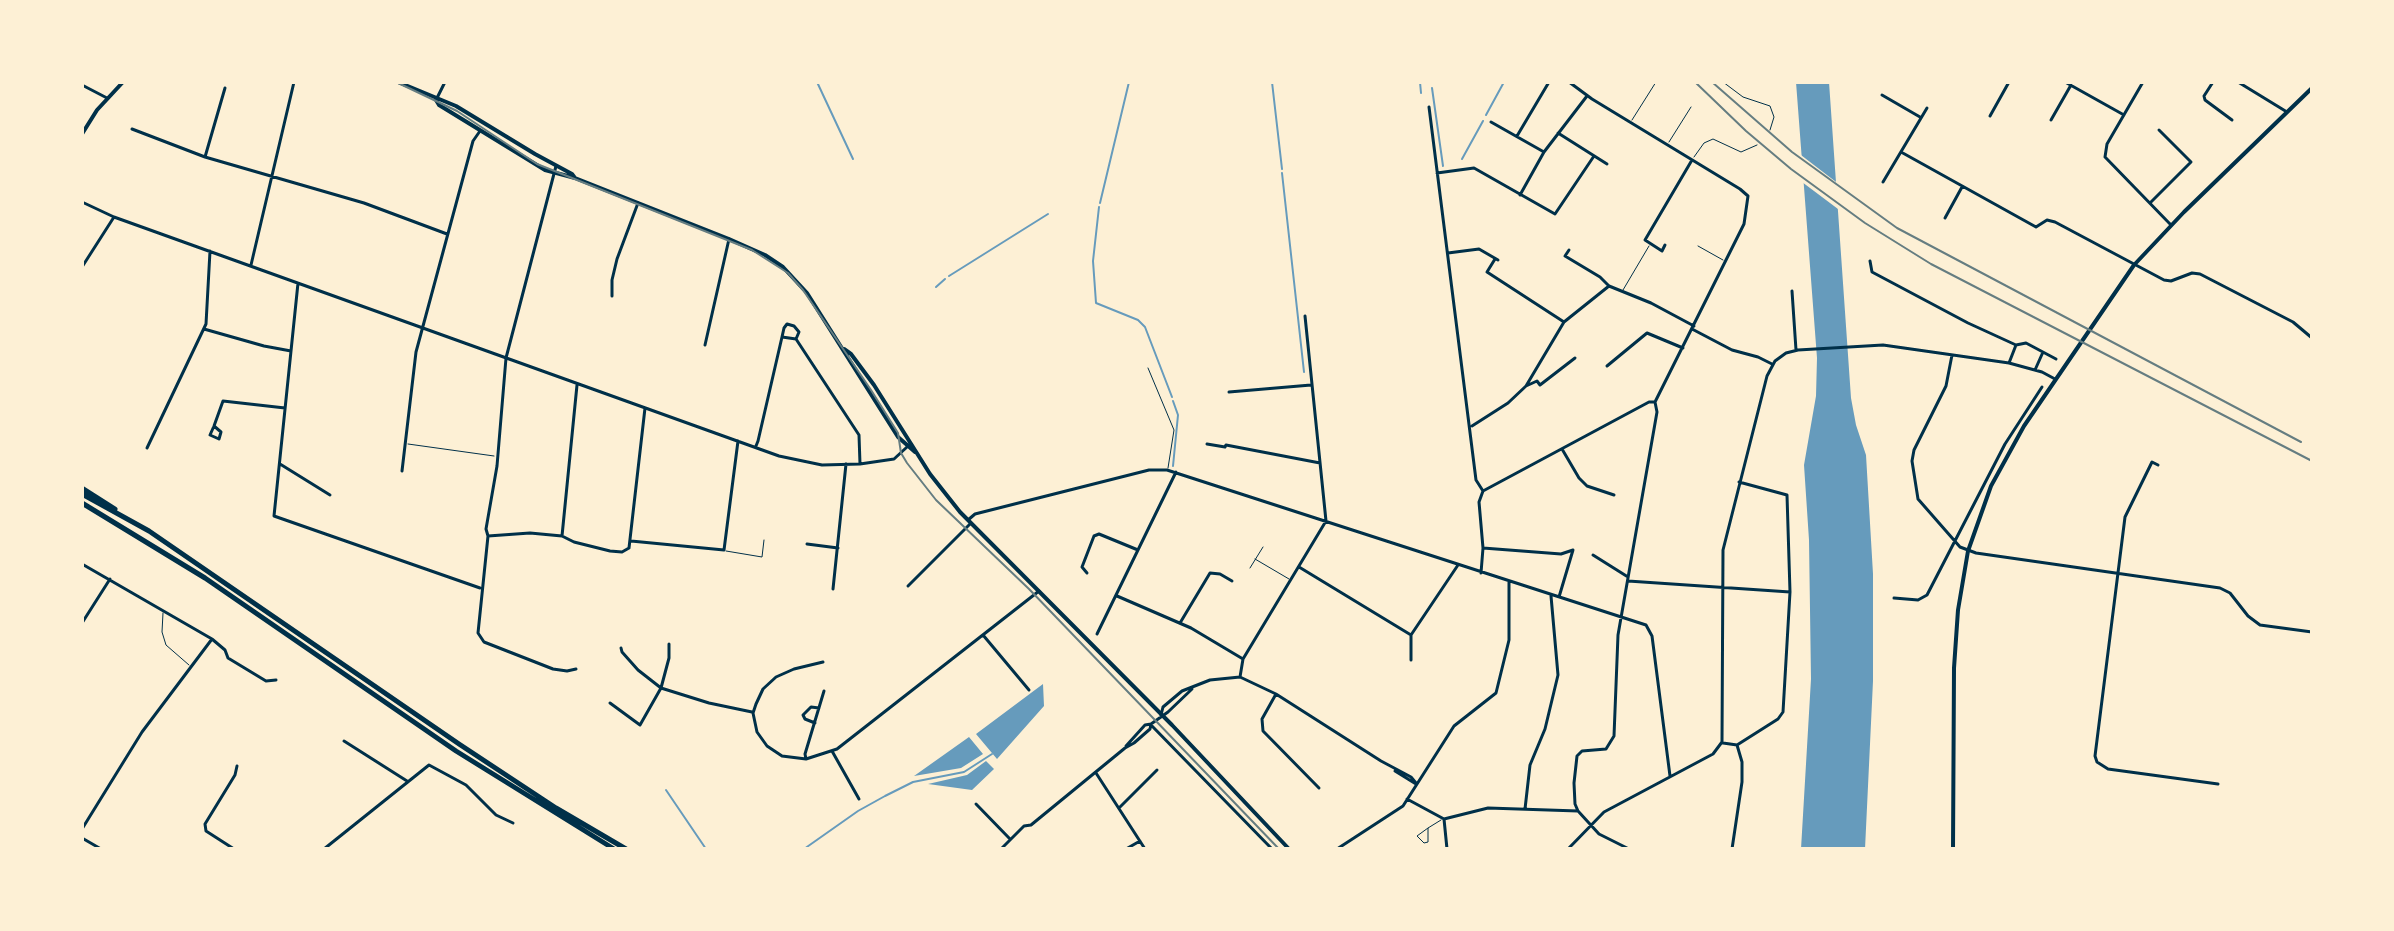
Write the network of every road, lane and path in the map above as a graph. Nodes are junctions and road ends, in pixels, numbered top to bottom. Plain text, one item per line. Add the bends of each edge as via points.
1 (123, 82) edge
2 (294, 82) edge
3 (398, 82) edge
4 (445, 82) edge
5 (1549, 82) edge
6 (1569, 82) edge
7 (1656, 82) edge
8 (1723, 82) edge
9 (2009, 82) edge
10 (2065, 82) edge
11 (2143, 82) edge
12 (2213, 82) edge
13 (2238, 82) edge
14 (82, 85) edge
15 (2071, 85) junction
16 (225, 88) dead end
17 (2312, 88) edge
18 (1882, 95) dead end
19 (1587, 96) junction
20 (107, 98) junction
21 (436, 100) junction
22 (1429, 107) dead end
23 (1691, 107) dead end
24 (1927, 108) dead end
25 (2287, 112) junction
26 (2124, 115) junction
27 (1990, 116) dead end
28 (1921, 118) junction
29 (2051, 120) dead end
30 (2232, 120) dead end
31 (1491, 122) dead end
32 (1630, 122) junction
33 (132, 129) dead end
34 (1770, 130) dead end
35 (2159, 130) dead end
36 (480, 131) junction
37 (1558, 133) junction
38 (82, 134) edge
39 (1517, 136) junction
40 (1667, 144) junction
41 (1757, 145) dead end
42 (1544, 152) junction
43 (1901, 152) junction
44 (1594, 156) junction
45 (205, 157) junction
46 (1692, 159) junction
47 (1607, 164) dead end
48 (556, 166) junction
49 (554, 173) junction
50 (1437, 173) junction
51 (271, 176) junction
52 (575, 178) junction
53 (1883, 182) dead end
54 (1963, 186) junction
55 (1520, 195) junction
56 (82, 202) edge
57 (638, 203) junction
58 (2150, 203) junction
59 (114, 217) junction
60 (1945, 218) dead end
61 (2171, 225) junction
62 (447, 234) junction
63 (729, 239) junction
64 (1650, 244) junction
65 (1665, 245) dead end
66 (1698, 246) dead end
67 (1569, 250) dead end
68 (210, 251) junction
69 (1448, 253) junction
70 (1870, 261) dead end
71 (1725, 262) junction
72 (2134, 265) junction
73 (250, 266) junction
74 (82, 267) edge
75 (298, 283) junction
76 (1609, 286) junction
77 (1622, 291) junction
78 (1792, 291) dead end
79 (612, 296) dead end
80 (1305, 316) dead end
81 (1564, 322) junction
82 (1693, 327) junction
83 (422, 328) junction
84 (204, 329) junction
85 (782, 337) junction
86 (2312, 338) edge
87 (796, 339) junction
88 (705, 345) dead end
89 (2016, 345) junction
90 (1683, 348) junction
91 (844, 349) junction
92 (1796, 350) junction
93 (291, 351) junction
94 (2043, 352) junction
95 (1952, 355) junction
96 (506, 358) junction
97 (1575, 358) dead end
98 (2056, 359) dead end
99 (2009, 363) junction
100 (1772, 364) junction
101 (1607, 366) dead end
102 (1148, 368) dead end
103 (2035, 370) junction
104 (2055, 379) junction
105 (578, 384) junction
106 (1311, 385) junction
107 (1526, 386) junction
108 (2042, 387) dead end
109 (1229, 392) dead end
110 (1655, 402) junction
111 (285, 408) junction
112 (645, 408) junction
113 (214, 426) dead end
114 (1471, 426) junction
115 (738, 441) junction
116 (406, 443) junction
117 (1207, 444) dead end
118 (909, 446) junction
119 (756, 447) junction
120 (147, 448) dead end
121 (1562, 449) junction
122 (497, 456) junction
123 (1320, 463) junction
124 (280, 464) junction
125 (846, 464) junction
126 (860, 464) junction
127 (2158, 465) dead end
128 (1167, 470) junction
129 (402, 471) dead end
130 (1176, 472) junction
131 (1739, 482) junction
132 (82, 488) edge
133 (1483, 491) junction
134 (82, 494) edge
135 (330, 495) dead end
136 (1614, 495) dead end
137 (82, 505) edge
138 (1326, 521) junction
139 (969, 522) junction
140 (149, 531) junction
141 (488, 536) junction
142 (562, 536) junction
143 (764, 540) dead end
144 (630, 541) junction
145 (1954, 542) junction
146 (807, 544) dead end
147 (1263, 547) dead end
148 (838, 548) junction
149 (1483, 548) junction
150 (724, 550) junction
151 (1138, 550) junction
152 (1968, 551) junction
153 (1593, 555) dead end
154 (1255, 559) junction
155 (82, 564) edge
156 (1458, 565) junction
157 (1299, 567) junction
158 (1250, 568) dead end
159 (1087, 573) dead end
160 (1481, 573) junction
161 (2117, 573) junction
162 (110, 579) junction
163 (1628, 579) junction
164 (1232, 581) dead end
165 (1291, 581) junction
166 (1509, 582) junction
167 (908, 586) dead end
168 (1721, 587) junction
169 (482, 589) junction
170 (833, 589) dead end
171 (1039, 591) junction
172 (1790, 592) junction
173 (1116, 595) junction
174 (1551, 596) junction
175 (1559, 598) junction
176 (1894, 598) dead end
177 (256, 607) junction
178 (163, 611) junction
179 (1622, 618) junction
180 (82, 623) edge
181 (1180, 623) junction
182 (2312, 632) edge
183 (1097, 634) dead end
184 (983, 635) junction
185 (1411, 635) junction
186 (212, 639) junction
187 (669, 644) dead end
188 (621, 648) dead end
189 (1243, 659) junction
190 (1411, 660) dead end
191 (823, 662) dead end
192 (191, 667) junction
193 (576, 669) dead end
194 (1240, 677) junction
195 (276, 680) dead end
196 (661, 688) junction
197 (1029, 690) dead end
198 (824, 691) dead end
199 (1276, 694) junction
200 (610, 703) dead end
201 (819, 708) junction
202 (753, 713) junction
203 (1161, 715) junction
204 (815, 723) junction
205 (1151, 724) junction
206 (640, 725) junction
207 (636, 730) dead end
208 (344, 741) dead end
209 (1722, 742) junction
210 (1737, 745) junction
211 (832, 751) junction
212 (806, 759) junction
213 (237, 766) dead end
214 (1157, 770) dead end
215 (1096, 773) junction
216 (1670, 776) junction
217 (407, 781) junction
218 (1417, 784) junction
219 (2218, 784) dead end
220 (1319, 788) dead end
221 (1408, 797) junction
222 (859, 799) dead end
223 (976, 804) dead end
224 (1119, 808) junction
225 (1525, 809) junction
226 (1578, 811) junction
227 (1444, 819) junction
228 (573, 822) junction
229 (513, 823) dead end
230 (1591, 824) junction
231 (1428, 828) dead end
232 (82, 829) edge
233 (82, 838) edge
234 (1010, 839) junction
235 (1140, 841) junction
236 (1003, 847) edge
237 (101, 849) edge
238 (234, 849) edge
239 (324, 849) edge
240 (614, 849) edge
241 (626, 849) edge
242 (1009, 849) edge
243 (1126, 849) edge
244 (1145, 849) edge
245 (1272, 849) edge
246 (1289, 849) edge
247 (1337, 849) edge
248 (1447, 849) edge
249 (1568, 849) edge
250 (1629, 849) edge
251 (1732, 849) edge
252 (1953, 849) edge

1 - 20 main road
2 - 51 street
3 - 21 main road
4 - 21 street
5 - 39 street
6 - 19 street
7 - 32 lane
8 - 34 lane via 1735,93 1770,106
9 - 27 street
10 - 15 street
11 - 26 street
12 - 30 street via 2205,100
13 - 25 street
14 - 20 street
15 - 26 street
15 - 29 street
16 - 45 street
17 - 25 main road
18 - 28 street
19 - 32 street
19 - 37 street
20 - 38 main road
21 - 36 main road
21 - 48 main road via 456,106
22 - 50 street
23 - 40 lane
24 - 28 street
25 - 61 main road
26 - 58 street via 2105,157
28 - 43 street
31 - 39 street
32 - 40 street
33 - 45 street
35 - 58 street via 2191,162
36 - 49 main road
36 - 62 street
37 - 42 street
37 - 44 street
39 - 42 street
40 - 46 street
41 - 46 lane via 1741,152 1713,139
42 - 55 street
43 - 53 street
43 - 54 street
44 - 47 street
44 - 55 street via 1555,214
45 - 51 street
46 - 64 street via 1645,240
46 - 71 street via 1747,194 1746,219
48 - 49 street
48 - 52 main road
49 - 52 main road
49 - 96 street
50 - 55 street via 1474,168
50 - 69 street
51 - 62 street
51 - 73 street
52 - 57 main road
54 - 60 street
54 - 72 street via 2036,227 2055,222
56 - 59 street
57 - 63 main road
57 - 79 street via 617,259
58 - 61 street
59 - 68 street
59 - 74 street
61 - 72 main road
62 - 83 street
63 - 88 street
63 - 91 main road via 791,273
64 - 65 street via 1662,251
64 - 77 lane
66 - 71 lane
67 - 76 street via 1565,256
68 - 73 street
68 - 84 street
69 - 81 street via 1475,249 1496,260 1487,272
69 - 114 street
70 - 89 street via 1872,272
71 - 82 street
72 - 86 street via 2168,281 2200,274 2293,322
72 - 104 main road
73 - 75 street
75 - 83 street
75 - 93 street
76 - 77 street
76 - 81 street
77 - 82 street
78 - 92 street
80 - 106 street
81 - 107 street
82 - 90 street
82 - 100 street via 1732,350
83 - 96 street
83 - 116 street
84 - 93 street
84 - 120 street
85 - 87 street
85 - 87 street via 787,324 799,332
85 - 119 street
87 - 126 street via 859,435
89 - 94 street via 2026,343
89 - 99 street
90 - 101 street via 1647,333
90 - 110 street
91 - 118 main road via 874,385
91 - 118 main road via 847,361
92 - 95 street via 1883,345
92 - 100 street
93 - 111 street
94 - 98 street
94 - 103 street
95 - 99 street
95 - 145 street via 1946,386 1912,461 1918,499
96 - 105 street
96 - 122 street
97 - 107 street via 1540,385 1537,381
99 - 103 street
100 - 131 street
102 - 128 lane via 1174,430
103 - 104 street
104 - 152 main road via 1991,486
105 - 112 street
105 - 142 street
106 - 109 street
106 - 123 street
107 - 114 street
108 - 145 street via 2008,438
110 - 121 street
110 - 163 street
111 - 113 street via 223,401
111 - 124 street
112 - 115 street
112 - 144 street
114 - 133 street via 1476,480
115 - 119 street
115 - 150 street
116 - 122 lane
116 - 129 street
117 - 123 street
118 - 126 street via 894,459
118 - 139 main road
119 - 125 street via 801,462
121 - 133 street
121 - 136 street via 1587,486
122 - 141 street
123 - 138 street
124 - 135 street
124 - 169 street via 274,516
125 - 126 street
125 - 148 street
127 - 161 street via 2152,462 2128,511
128 - 130 street
128 - 139 street via 1140,472 975,514
130 - 138 street
130 - 151 street
131 - 168 street via 1723,550
131 - 172 street via 1787,495
132 - 140 highway
133 - 149 street
134 - 140 highway
137 - 177 highway
138 - 156 street
138 - 157 street
139 - 167 street
139 - 171 main road
140 - 177 highway
141 - 142 street
141 - 169 street
142 - 144 street via 622,552
143 - 150 lane via 762,557
144 - 150 street
145 - 152 street
145 - 176 street via 1924,599
146 - 148 street
147 - 154 lane
148 - 170 street
149 - 160 street
149 - 175 street via 1561,554 1573,550
151 - 159 street via 1094,536 1082,567
151 - 173 street
152 - 161 street
152 - 252 main road via 1956,633
153 - 163 street
154 - 158 lane
154 - 165 lane
155 - 162 street
156 - 160 street
156 - 185 street
157 - 165 street
157 - 185 street
160 - 166 street
161 - 182 street via 2220,588 2260,625
161 - 219 street via 2097,762 2108,769
162 - 178 street
162 - 180 street
163 - 168 street
163 - 179 street
164 - 181 street via 1210,573
165 - 189 street
166 - 174 street
166 - 218 street via 1508,653 1496,693 1454,726
168 - 172 street
168 - 209 street
169 - 193 street via 479,638 553,669
171 - 184 street
171 - 203 main road
172 - 210 street via 1783,712
173 - 181 street
173 - 183 street
174 - 175 street
174 - 225 street via 1558,675 1530,765
175 - 179 street
177 - 228 highway
178 - 186 street
178 - 192 lane via 166,645
179 - 216 street via 1651,631
179 - 226 street via 1614,736 1606,749 1582,751 1576,759
181 - 189 street
184 - 197 street
184 - 211 street
185 - 190 street
186 - 192 street
186 - 195 street via 228,658 266,681
187 - 196 street
188 - 196 street
189 - 194 street
191 - 202 street via 776,677 763,689
192 - 232 street via 142,732
194 - 199 street
194 - 203 street via 1227,676 1182,691
196 - 202 street
196 - 206 street
198 - 201 street
199 - 218 street
199 - 220 street via 1262,719 1263,731
200 - 206 street
201 - 204 street
201 - 204 street via 811,707 803,715
202 - 212 street via 767,746 782,756
203 - 205 street
203 - 246 main road
204 - 212 street
205 - 215 street
205 - 245 street
206 - 207 street
208 - 217 street
209 - 210 street
209 - 216 street via 1713,754
210 - 251 street via 1742,782
211 - 212 street
211 - 222 street
213 - 238 street via 205,824 206,831
214 - 224 street
215 - 224 street
215 - 234 street
216 - 230 street
217 - 229 street via 424,767 433,767 466,785 496,815
217 - 239 street
218 - 221 street
221 - 227 street
221 - 247 street via 1403,806
223 - 234 street
224 - 235 street
225 - 226 street
225 - 227 street via 1488,808
226 - 230 street
227 - 231 lane
227 - 248 street
228 - 240 highway
228 - 241 highway
230 - 249 street
230 - 250 street
233 - 237 street
234 - 236 street
235 - 243 street
235 - 244 street
236 - 242 street

